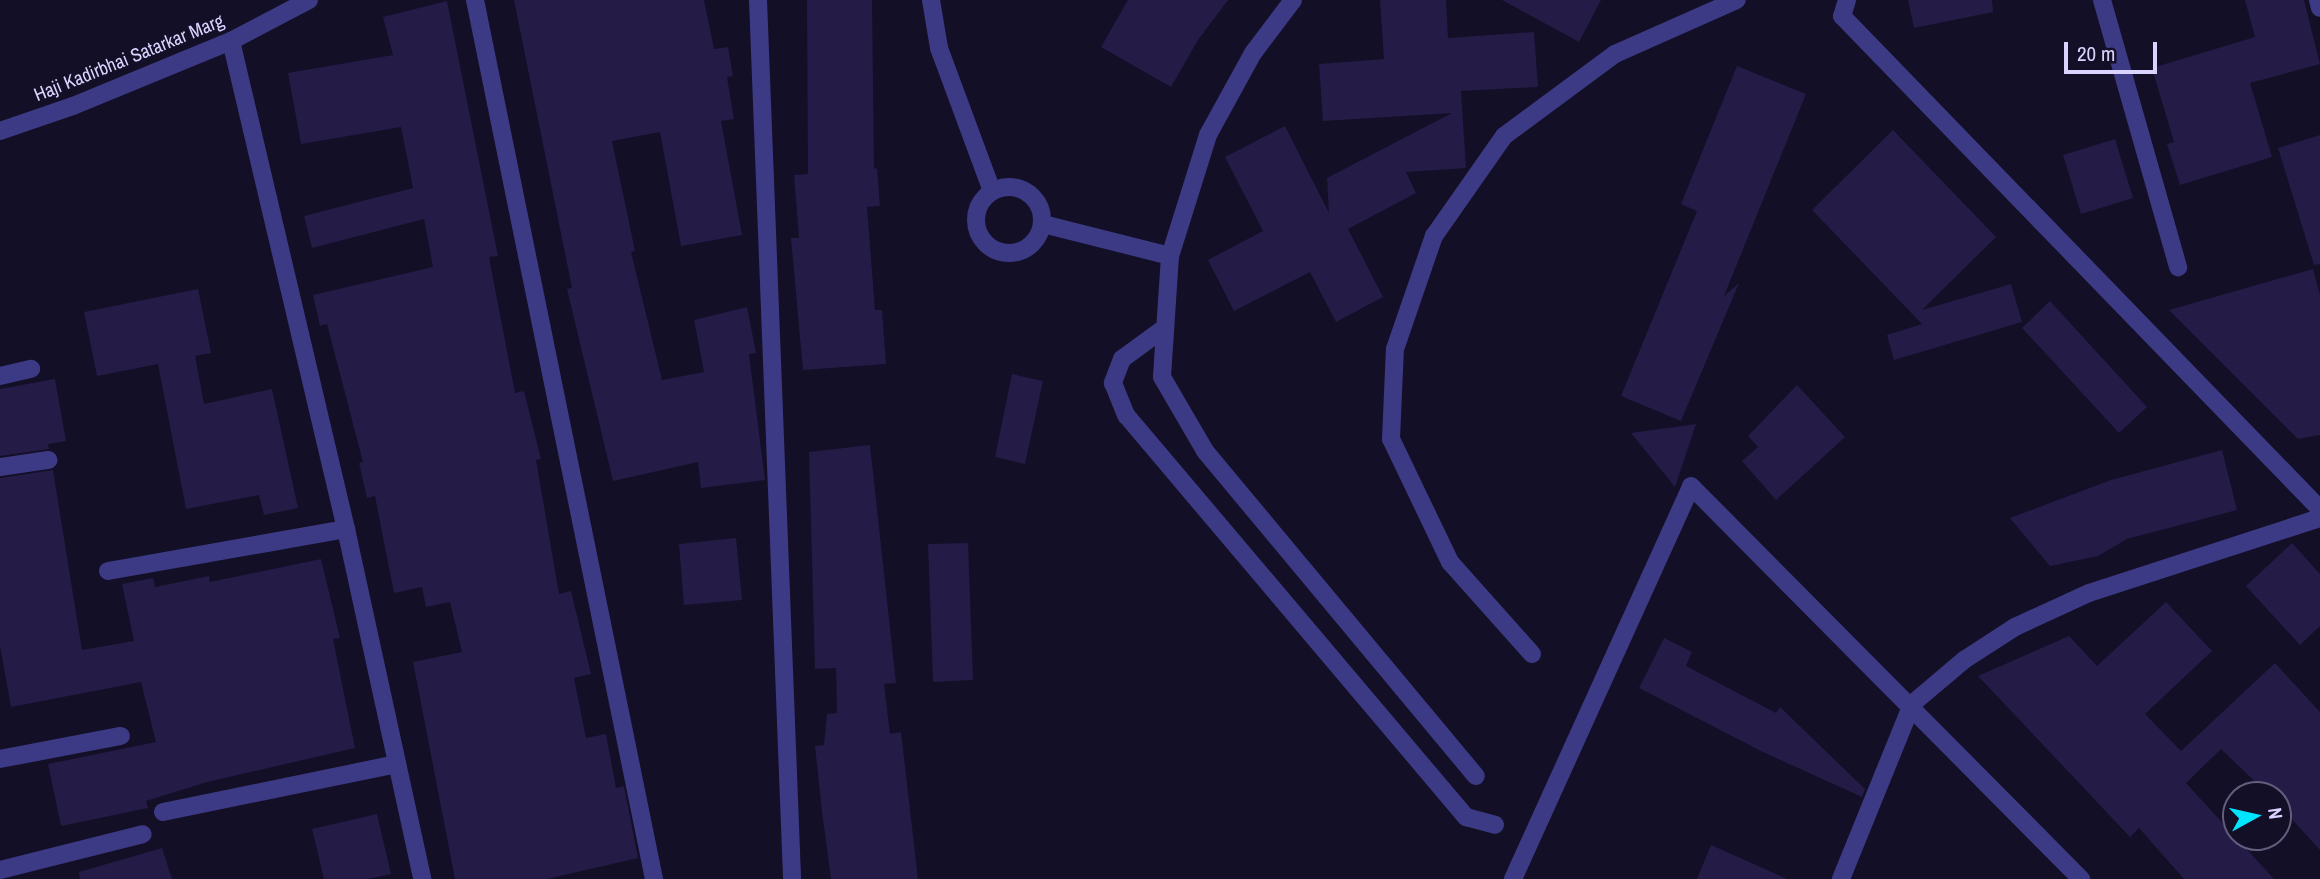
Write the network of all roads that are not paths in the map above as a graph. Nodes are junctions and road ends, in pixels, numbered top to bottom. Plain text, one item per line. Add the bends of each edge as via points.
1 (309, 0) edge
2 (475, 0) edge
3 (758, 0) edge
4 (931, 0) edge
5 (1293, 0) edge
6 (1737, 0) edge
7 (1847, 0) edge
8 (2102, 0) edge
9 (2318, 0) edge
10 (2320, 8) edge
11 (231, 41) junction
12 (0, 131) edge
13 (992, 191) junction
14 (1042, 225) junction
15 (1170, 256) junction
16 (2178, 267) dead end
17 (1163, 329) junction
18 (31, 369) dead end
19 (0, 376) edge
20 (48, 460) dead end
21 (0, 467) edge
22 (2320, 509) edge
23 (2320, 518) edge
24 (346, 529) junction
25 (108, 571) dead end
26 (1532, 654) dead end
27 (1912, 704) junction
28 (121, 736) dead end
29 (0, 759) edge
30 (396, 764) junction
31 (1476, 776) dead end
32 (163, 812) dead end
33 (1495, 825) dead end
34 (143, 834) dead end
35 (0, 870) edge
36 (422, 879) edge
37 (654, 879) edge
38 (792, 879) edge
39 (1513, 879) edge
40 (1841, 879) edge
41 (2081, 879) edge

1 - 11 street, Haji Kadirbhai Satarkar Marg
2 - 37 street
3 - 38 street
4 - 13 street via 939,48
5 - 15 street via 1252,53 1208,135
6 - 26 street via 1615,54 1504,136 1434,236 1395,349 1391,439 1450,562
7 - 22 street via 1842,16
8 - 16 street
9 - 10 street
11 - 12 street, Haji Kadirbhai Satarkar Marg
11 - 24 street
13 - 14 street via 1006,186 1027,192 1041,210
13 - 14 street via 975,215 976,230 991,248 1012,254 1026,249
14 - 15 street
15 - 17 street
17 - 31 street via 1162,377 1205,452
17 - 33 street via 1122,359 1113,383 1126,415 1466,817
18 - 19 street
20 - 21 street
23 - 27 street via 2089,593 2015,627 1964,660
24 - 25 street
24 - 30 street
27 - 39 street via 1691,486
27 - 40 street
27 - 41 street
28 - 29 street
30 - 32 street
30 - 36 street
34 - 35 street

